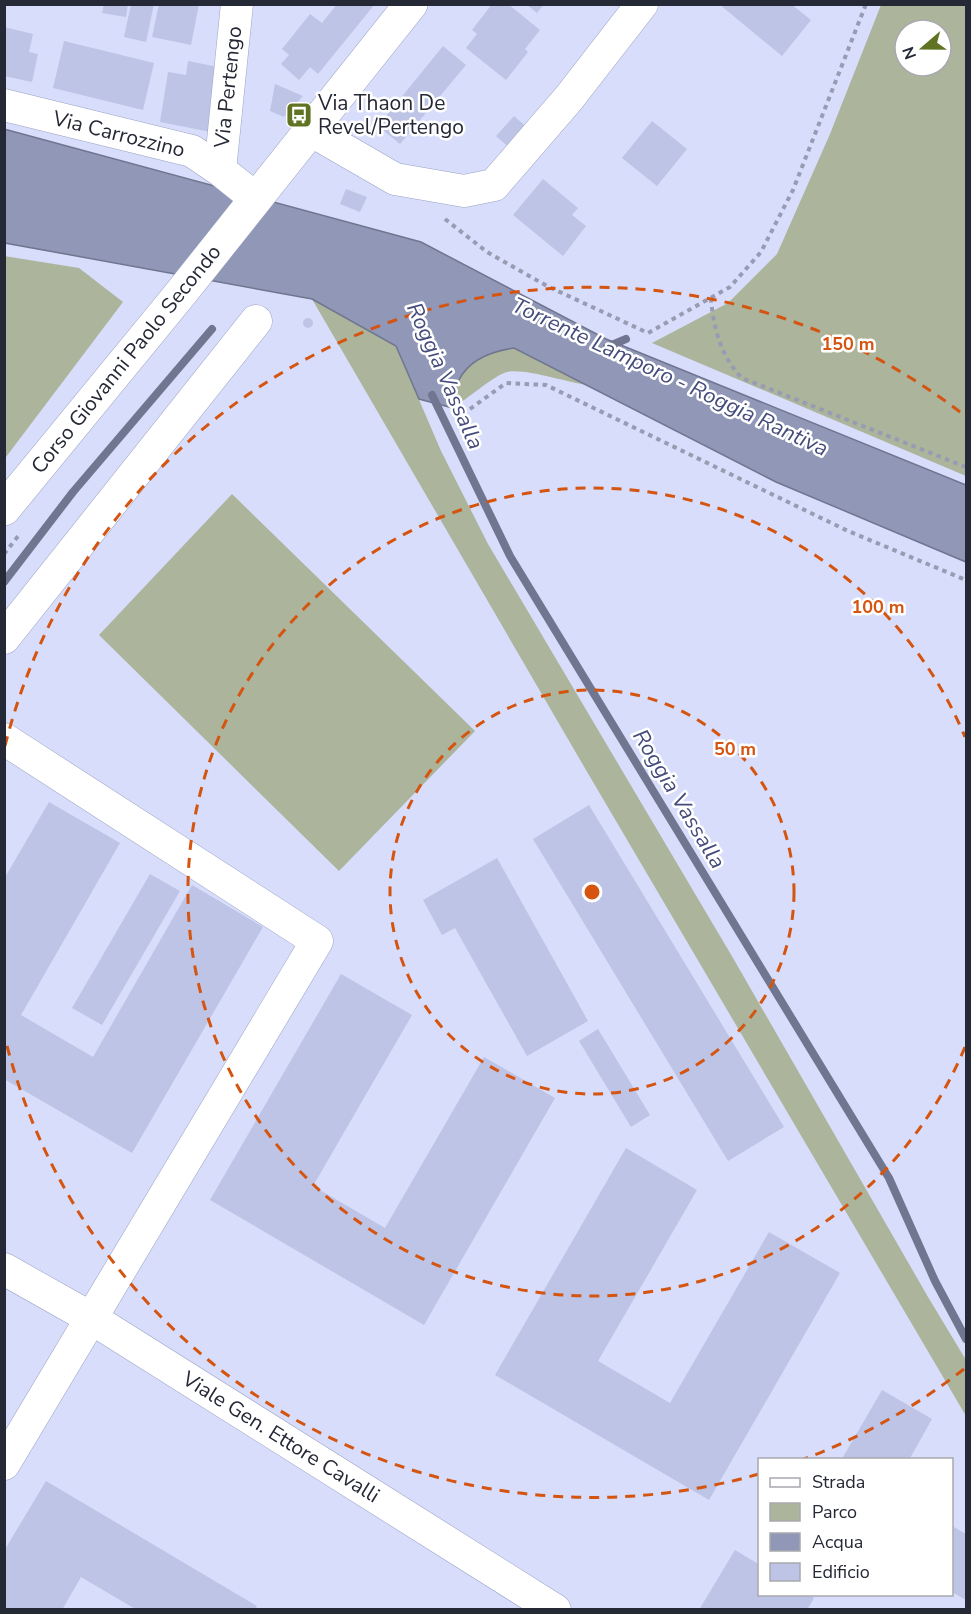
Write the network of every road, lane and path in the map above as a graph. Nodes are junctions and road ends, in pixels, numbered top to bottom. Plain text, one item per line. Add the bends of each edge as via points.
1 (237, 4) edge
2 (411, 4) edge
3 (642, 4) edge
4 (866, 4) edge
5 (4, 105) edge
6 (310, 130) junction
7 (220, 170) junction
8 (251, 203) junction
9 (441, 216) dead end
10 (711, 298) junction
11 (256, 321) dead end
12 (470, 409) dead end
13 (966, 467) edge
14 (4, 509) edge
15 (966, 580) edge
16 (4, 638) edge
17 (4, 739) edge
18 (4, 1269) edge
19 (91, 1318) junction
20 (4, 1464) edge
21 (555, 1610) edge

1 - 7 street, Via Pertengo
2 - 6 main road, Corso Giovanni Paolo Secondo
3 - 6 street via 494,185 464,190 395,179
4 - 10 path via 793,190 761,252 730,287
5 - 7 street, Via Carrozzino via 192,151
6 - 8 main road, Corso Giovanni Paolo Secondo
7 - 8 street, Via Carrozzino
8 - 14 main road, Corso Giovanni Paolo Secondo
9 - 10 path via 487,252 547,286 648,333
10 - 13 path via 712,320 721,345 730,366 741,378
11 - 16 street
12 - 15 path via 506,383 546,385 848,531
17 - 19 street via 317,941
18 - 19 street, Viale Gen. Ettore Cavalli
19 - 20 street
19 - 21 street, Viale Gen. Ettore Cavalli

